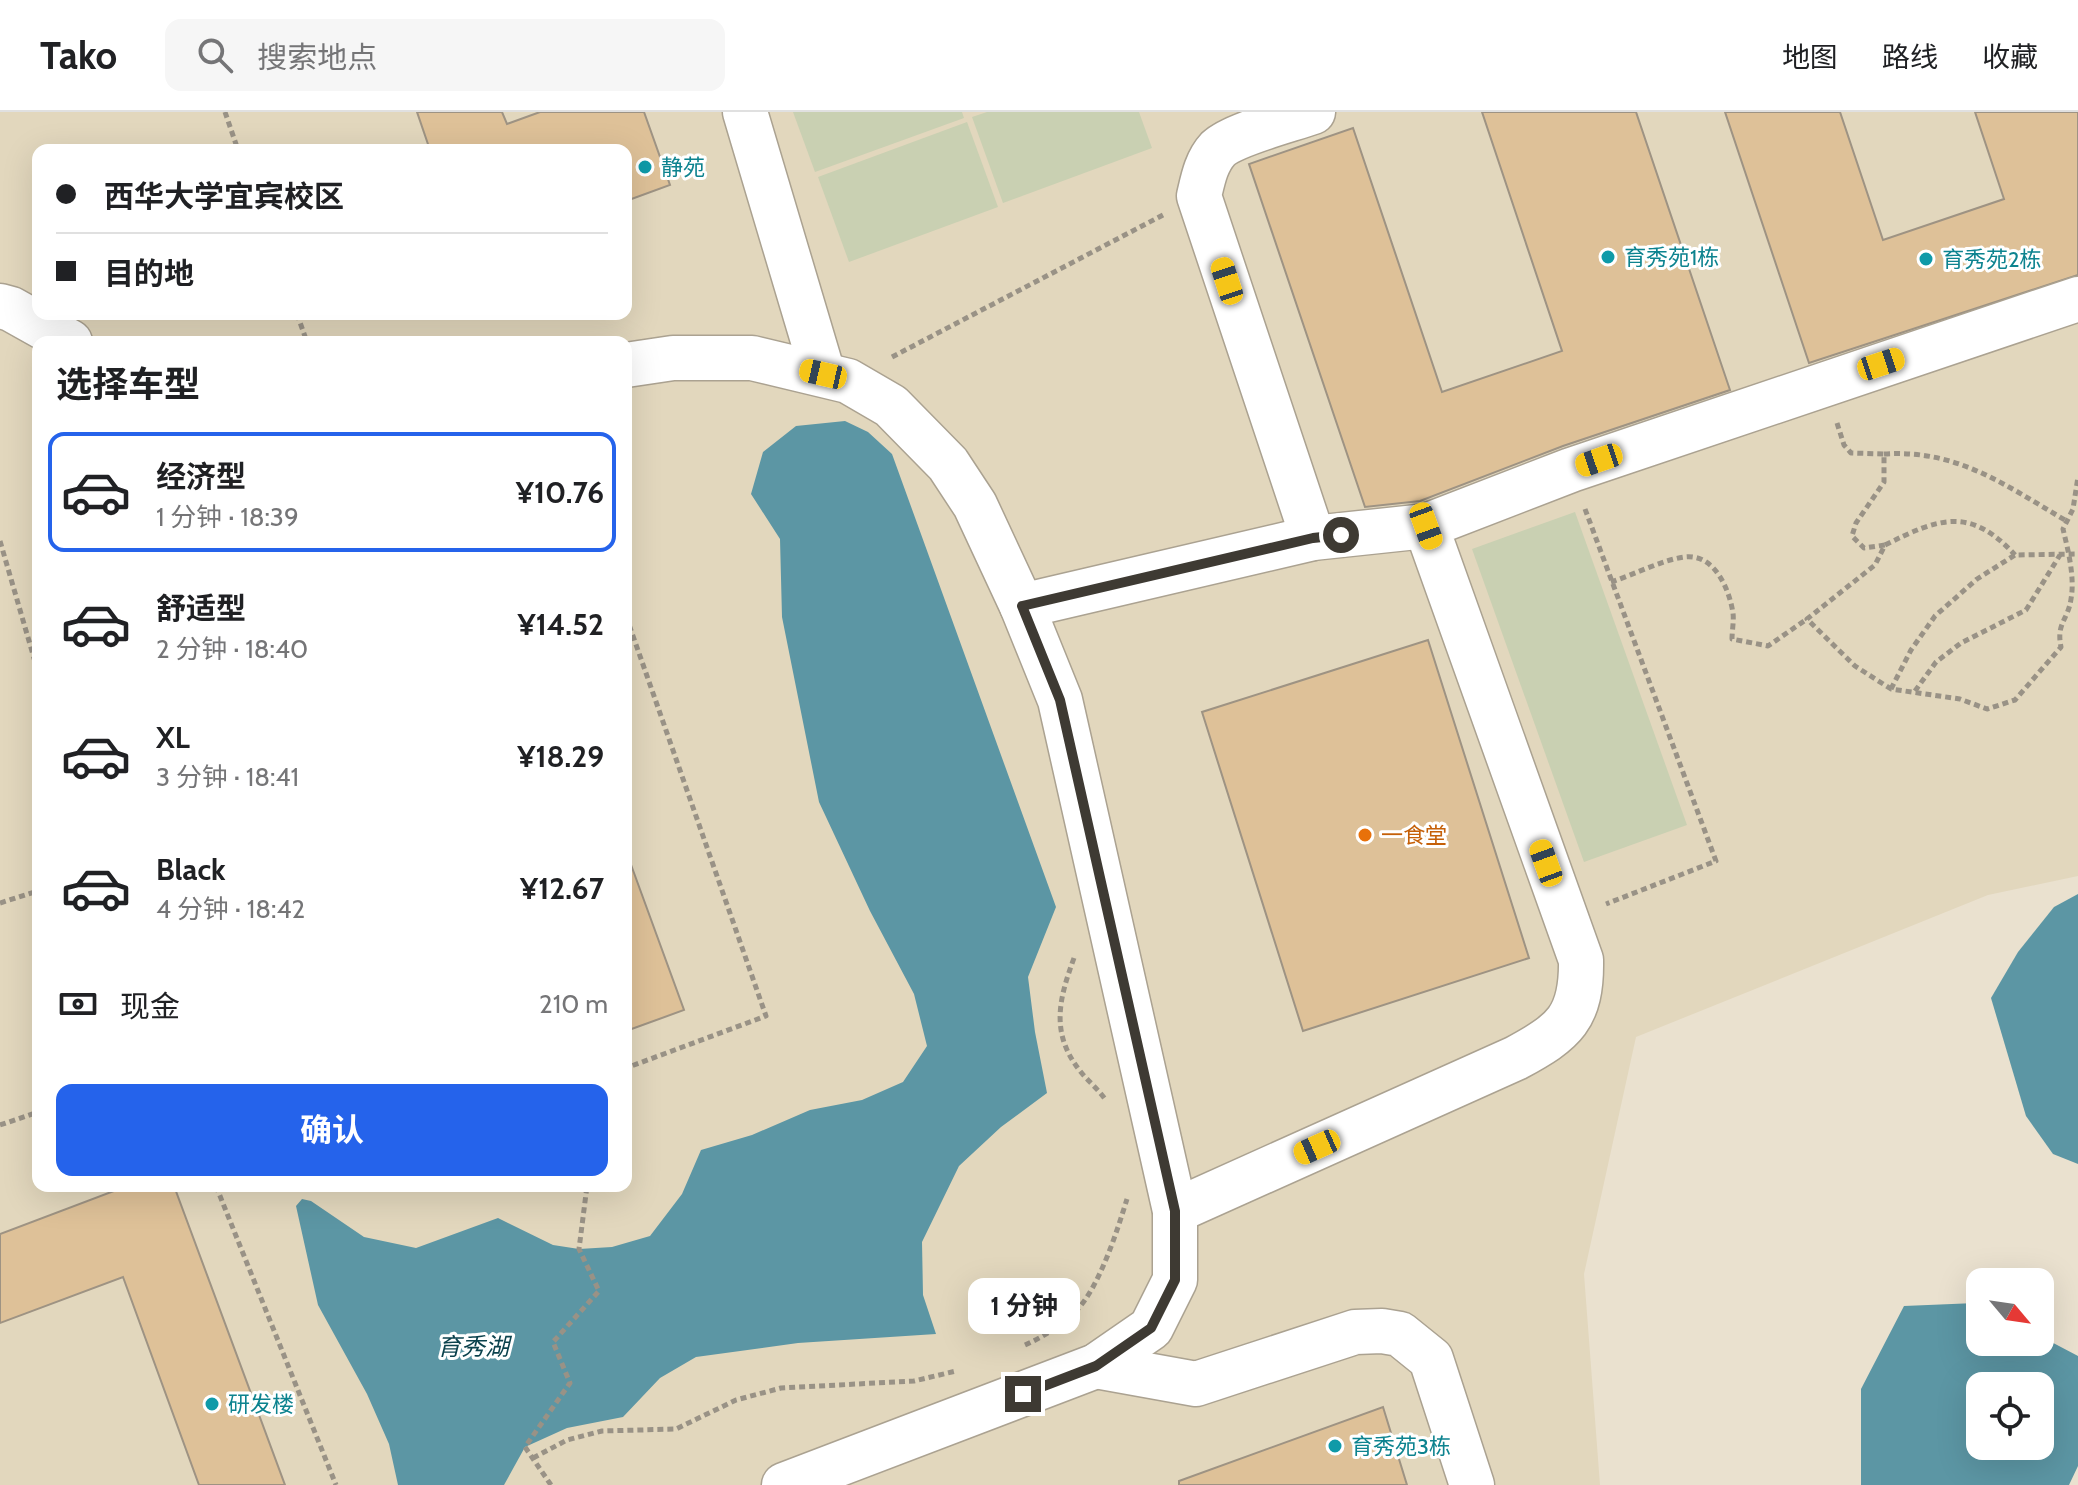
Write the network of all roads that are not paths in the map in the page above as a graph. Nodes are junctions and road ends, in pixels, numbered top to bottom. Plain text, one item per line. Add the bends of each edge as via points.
1 (745, 112) edge
2 (1313, 112) edge
3 (2078, 299) edge
4 (0, 306) edge
5 (59, 336) edge
6 (632, 364) edge
7 (835, 377) junction
8 (1426, 526) junction
9 (1313, 538) junction
10 (1022, 606) junction
11 (1175, 1211) junction
12 (1096, 1366) junction
13 (784, 1485) edge
14 (1472, 1485) edge

1 - 7 street
2 - 9 street via 1219,148 1206,167 1199,196
3 - 8 street via 1571,470
4 - 5 street
6 - 7 street via 673,358 752,358
7 - 10 street via 891,406 948,464 975,505
8 - 9 street
8 - 11 street via 1581,960 1572,1014 1552,1039 1516,1058
9 - 10 street
10 - 11 street via 1060,700
11 - 12 street via 1175,1280 1151,1328
12 - 13 street
12 - 14 street via 1196,1384 1355,1332 1400,1334 1431,1359

